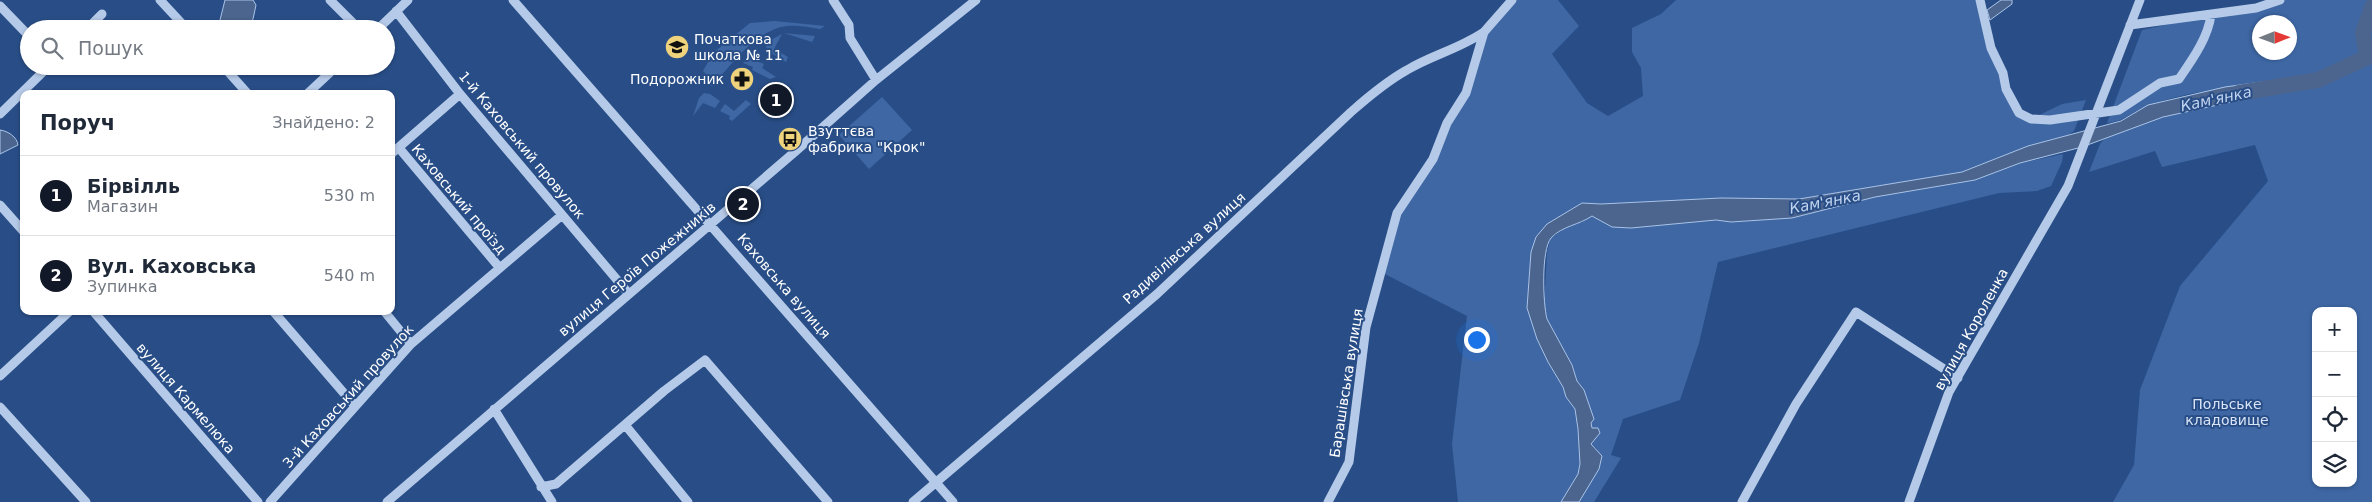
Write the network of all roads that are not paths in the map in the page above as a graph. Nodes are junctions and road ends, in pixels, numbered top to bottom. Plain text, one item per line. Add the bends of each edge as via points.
1 (160, 0) edge
2 (330, 0) edge
3 (408, 0) edge
4 (513, 0) edge
5 (833, 0) edge
6 (976, 0) edge
7 (1512, 0) edge
8 (1980, 0) edge
9 (2140, 0) edge
10 (2280, 0) edge
11 (0, 6) edge
12 (396, 11) junction
13 (102, 14) dead end
14 (2211, 15) junction
15 (96, 20) edge
16 (179, 20) edge
17 (350, 20) edge
18 (387, 20) edge
19 (2130, 25) junction
20 (20, 27) edge
21 (1484, 32) junction
22 (1460, 47) junction
23 (1473, 70) junction
24 (41, 75) edge
25 (231, 75) edge
26 (327, 75) edge
27 (876, 80) junction
28 (25, 90) edge
29 (244, 90) edge
30 (311, 90) edge
31 (460, 94) junction
32 (20, 95) edge
33 (0, 114) edge
34 (395, 151) edge
35 (0, 206) edge
36 (562, 214) junction
37 (711, 224) junction
38 (20, 228) edge
39 (499, 267) junction
40 (629, 294) junction
41 (66, 315) edge
42 (96, 315) edge
43 (276, 315) edge
44 (387, 315) edge
45 (412, 344) junction
46 (0, 376) edge
47 (1958, 378) junction
48 (355, 406) junction
49 (0, 407) edge
50 (494, 409) junction
51 (626, 426) junction
52 (936, 482) junction
53 (541, 487) junction
54 (392, 500) edge
55 (86, 502) edge
56 (258, 502) edge
57 (270, 502) edge
58 (552, 502) edge
59 (688, 502) edge
60 (828, 502) edge
61 (913, 502) edge
62 (953, 502) edge
63 (1328, 502) edge
64 (1742, 502) edge
65 (1909, 502) edge

1 - 16 street
2 - 17 street
3 - 12 street
4 - 37 street, Каховська вулиця
5 - 27 street via 849,25 850,38
6 - 27 street, вулиця Героїв Пожежників
7 - 21 street, Барашівська вулиця
8 - 14 street via 1991,48 2006,90 2019,113 2031,119 2050,120 2119,110 2160,83 2179,79 2198,49
9 - 19 street, вулиця Короленка
10 - 14 street via 2256,8
11 - 20 street
12 - 18 street
12 - 31 street, 1-й Каховський провулок
13 - 15 street
14 - 19 street
19 - 47 street, вулиця Короленка via 2072,177
21 - 22 street, Радивілівська вулиця
21 - 23 street, Барашівська вулиця
22 - 23 street via 1470,53
22 - 52 street, Радивілівська вулиця via 1408,69 1355,108 1157,294
23 - 63 street, Барашівська вулиця via 1466,93 1447,123 1433,159 1398,213 1366,327 1349,462
24 - 28 street
25 - 29 street
26 - 30 street
27 - 37 street, вулиця Героїв Пожежників
31 - 34 street
31 - 36 street, 1-й Каховський провулок
32 - 33 street
34 - 39 street, Каховський проїзд
35 - 38 street
36 - 39 street, 3-й Каховський провулок
36 - 40 street, 1-й Каховський провулок
37 - 40 street, вулиця Героїв Пожежників
37 - 52 street, Каховська вулиця
39 - 45 street, 3-й Каховський провулок
40 - 50 street, вулиця Героїв Пожежників
41 - 46 street
42 - 56 street, вулиця Кармелюка
43 - 48 street
44 - 45 street
45 - 48 street, 3-й Каховський провулок
47 - 64 street via 1856,312 1796,404
47 - 65 street, вулиця Короленка via 1949,392
48 - 57 street, 3-й Каховський провулок
49 - 55 street
50 - 53 street
50 - 54 street, вулиця Героїв Пожежників
51 - 53 street via 556,484
51 - 59 street
51 - 60 street via 705,360
52 - 61 street, Радивілівська вулиця
52 - 62 street, Каховська вулиця
53 - 58 street

